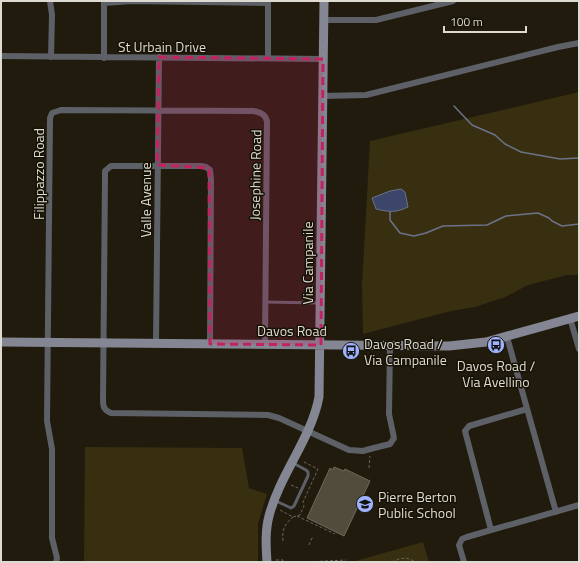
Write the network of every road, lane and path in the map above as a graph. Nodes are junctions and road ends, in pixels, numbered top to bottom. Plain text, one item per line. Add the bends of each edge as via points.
1 (50, 1) edge
2 (324, 1) edge
3 (453, 1) edge
4 (104, 2) edge
5 (268, 2) edge
6 (324, 20) junction
7 (579, 43) edge
8 (1, 56) edge
9 (51, 57) junction
10 (159, 57) junction
11 (104, 58) junction
12 (268, 58) junction
13 (323, 59) junction
14 (323, 96) junction
15 (158, 110) junction
16 (157, 165) junction
17 (266, 302) junction
18 (321, 303) junction
19 (575, 317) edge
20 (507, 336) junction
21 (1, 342) edge
22 (48, 342) junction
23 (103, 343) junction
24 (156, 343) junction
25 (210, 344) junction
26 (265, 344) junction
27 (321, 345) junction
28 (390, 345) junction
29 (579, 349) edge
30 (527, 409) junction
31 (307, 431) junction
32 (370, 456) dead end
33 (302, 461) dead end
34 (292, 463) junction
35 (369, 468) dead end
36 (314, 478) dead end
37 (291, 485) dead end
38 (299, 489) dead end
39 (274, 501) junction
40 (579, 505) edge
41 (556, 512) junction
42 (296, 516) dead end
43 (293, 517) dead end
44 (318, 526) junction
45 (317, 528) dead end
46 (491, 530) junction
47 (335, 534) dead end
48 (313, 536) dead end
49 (283, 541) dead end
50 (309, 545) dead end
51 (346, 560) dead end
52 (272, 561) edge
53 (56, 562) edge
54 (283, 562) edge
55 (305, 562) edge
56 (392, 562) edge
57 (415, 562) edge
58 (464, 562) edge

1 - 9 street
2 - 6 street, Via Campanile
3 - 6 street via 376,20
4 - 5 street
4 - 11 street
5 - 12 street
6 - 13 street, Via Campanile
7 - 14 street via 366,96
8 - 9 street, St Urbain Drive
9 - 11 street, St Urbain Drive
10 - 11 street, St Urbain Drive
10 - 12 street, St Urbain Drive
10 - 15 street, Valle Avenue
12 - 13 street, St Urbain Drive
13 - 14 street, Via Campanile
14 - 18 street, Via Campanile
15 - 16 street, Valle Avenue
15 - 17 street, Josephine Road via 253,111 260,112 266,118
15 - 22 street, Filippazzo Road via 61,110 56,111 50,118
16 - 23 street via 116,165 105,171
16 - 24 street, Valle Avenue
16 - 25 street via 201,166 210,170
17 - 18 lane
17 - 26 street, Josephine Road
18 - 27 street, Via Campanile
19 - 20 street, Davos Road
19 - 29 street
20 - 28 street, Davos Road via 470,345
20 - 30 street
21 - 22 street, Davos Road
22 - 23 street, Davos Road
22 - 53 street via 47,420 52,449 51,529
23 - 24 street, Davos Road
23 - 31 street via 102,400 103,408 107,411 262,414 279,418
24 - 25 street, Davos Road
25 - 26 street, Davos Road
26 - 27 street, Davos Road
27 - 28 street, Davos Road
27 - 31 street, Via Campanile via 319,397
28 - 31 street via 389,414 394,436 392,442 370,449 354,450
30 - 41 street
30 - 46 street via 469,426 465,431
31 - 34 street, Via Campanile
32 - 35 path
33 - 36 path via 318,469
34 - 39 street, Via Campanile
34 - 39 lane via 308,472 294,506 291,508
37 - 38 path
39 - 52 street, Via Campanile via 266,536
40 - 41 street
41 - 46 street
42 - 44 path
43 - 49 path via 284,527
44 - 45 path
44 - 47 path
46 - 58 street via 462,539 459,545
48 - 50 path
51 - 55 path
52 - 54 path
56 - 57 path via 404,558

